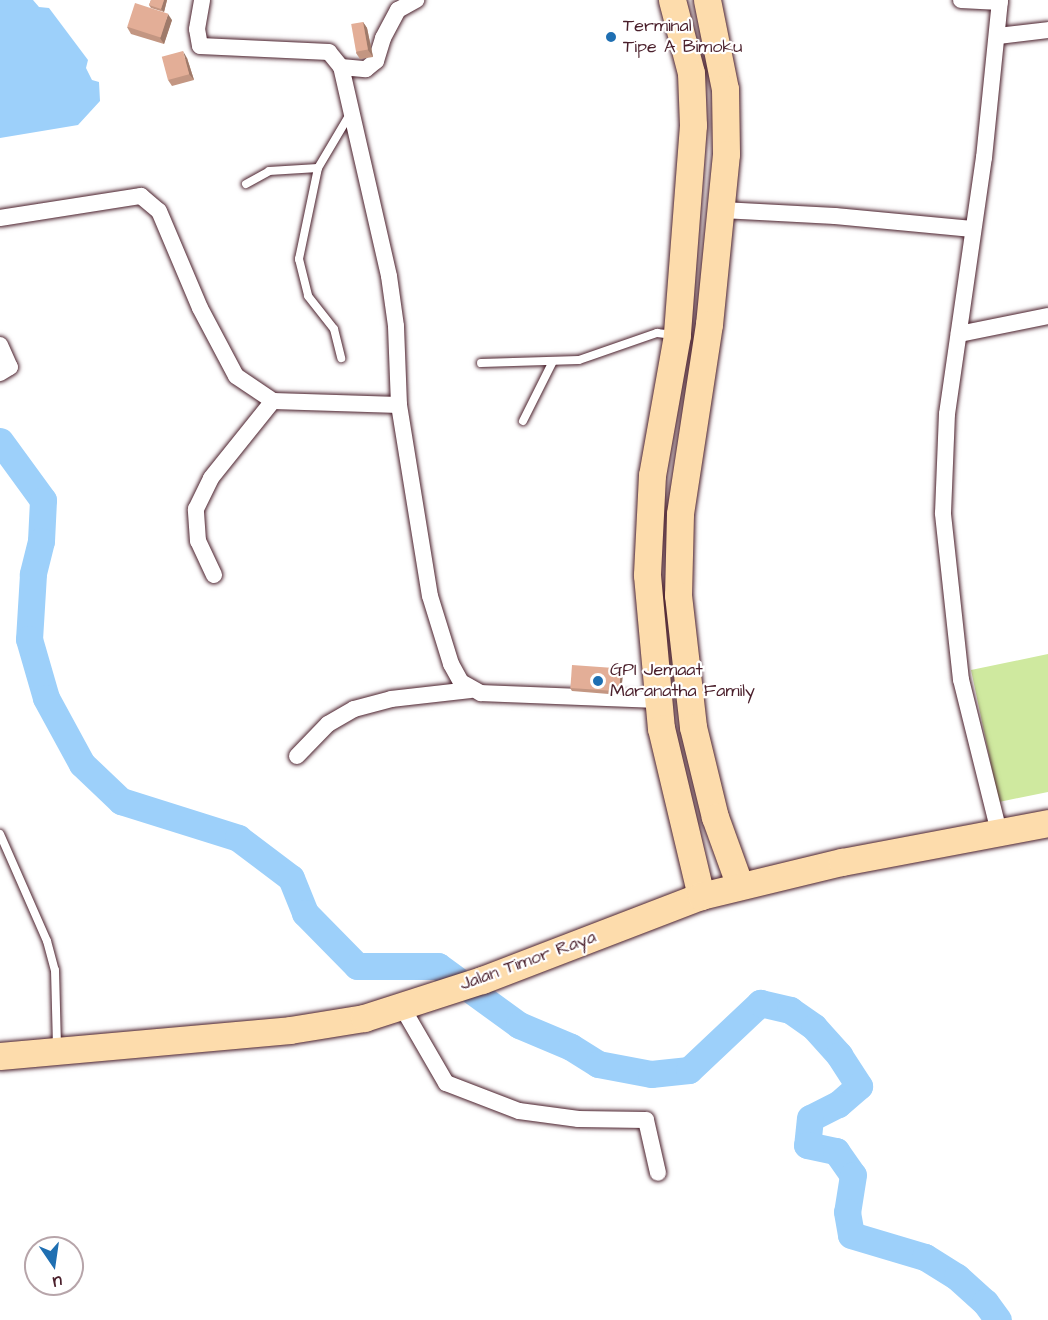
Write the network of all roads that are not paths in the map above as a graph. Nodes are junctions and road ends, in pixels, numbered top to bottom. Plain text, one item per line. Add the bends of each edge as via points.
1 (202, 0) edge
2 (416, 0) edge
3 (672, 0) edge
4 (707, 0) edge
5 (961, 0) edge
6 (1000, 1) edge
7 (1048, 30) edge
8 (998, 36) junction
9 (341, 67) junction
10 (350, 114) junction
11 (318, 168) junction
12 (246, 184) dead end
13 (722, 210) junction
14 (0, 218) edge
15 (972, 229) junction
16 (1048, 316) edge
17 (960, 334) junction
18 (677, 335) junction
19 (0, 345) edge
20 (341, 358) dead end
21 (553, 361) junction
22 (481, 363) dead end
23 (0, 373) edge
24 (273, 401) junction
25 (399, 405) junction
26 (523, 421) dead end
27 (651, 484) junction
28 (683, 488) junction
29 (214, 575) dead end
30 (470, 690) junction
31 (656, 700) junction
32 (297, 756) dead end
33 (1048, 822) edge
34 (999, 832) junction
35 (0, 834) edge
36 (740, 886) junction
37 (701, 896) junction
38 (402, 1007) junction
39 (57, 1049) junction
40 (0, 1056) edge
41 (658, 1173) dead end

1 - 9 street via 197,29 200,46 329,52
2 - 9 street via 398,10 376,61 366,69
3 - 18 highway via 686,50 693,97
4 - 13 highway via 720,58 727,118
5 - 6 street
6 - 8 street
7 - 8 street
8 - 15 street
9 - 10 street
10 - 11 lane
10 - 25 street via 390,284
11 - 12 lane via 269,171
11 - 20 lane via 299,259 308,296 334,329
13 - 15 street
13 - 28 highway
14 - 24 street via 141,196 159,211 200,308 236,376
15 - 17 street
16 - 17 street
17 - 34 street via 947,414 943,513 961,680
18 - 21 lane via 657,333 579,360
18 - 27 highway
19 - 23 street via 10,367
21 - 22 lane
21 - 26 lane
24 - 25 street
24 - 29 street via 211,478 196,509 198,541
25 - 30 street via 430,596 451,664
27 - 28 highway
27 - 31 highway via 646,575
28 - 36 highway via 678,550 685,674 706,786
30 - 31 street
30 - 32 street via 391,699 354,709 327,724
31 - 37 highway
33 - 34 highway, Jalan Timor Raya
34 - 36 highway, Jalan Timor Raya
35 - 39 lane via 47,941 55,970
36 - 37 highway, Jalan Timor Raya
37 - 38 highway, Jalan Timor Raya
38 - 39 highway, Jalan Timor Raya via 364,1018 290,1030
38 - 41 street via 446,1083 519,1111 578,1119 646,1120
39 - 40 highway, Jalan Timor Raya

